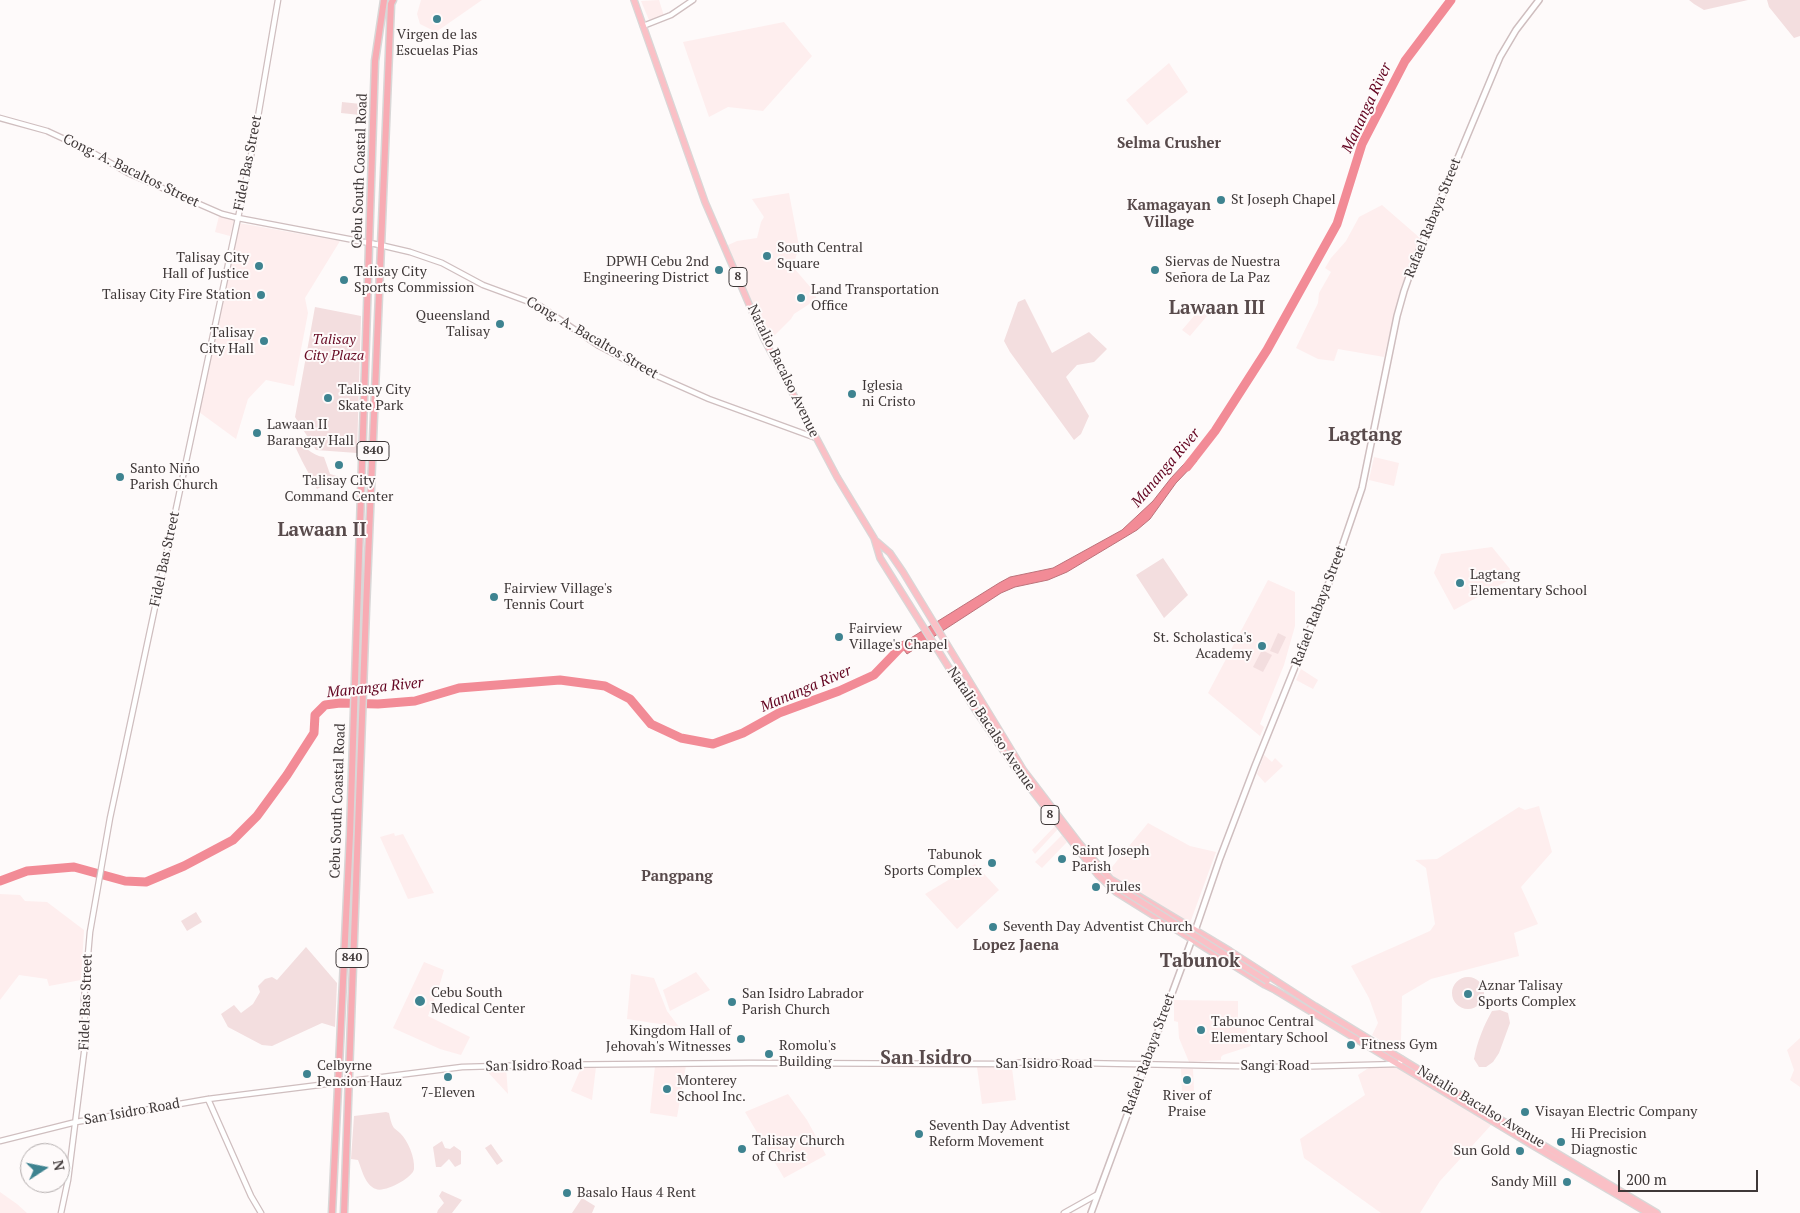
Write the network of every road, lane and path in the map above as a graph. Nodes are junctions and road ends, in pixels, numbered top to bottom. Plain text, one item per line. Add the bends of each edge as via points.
1 (278, 0) edge
2 (384, 0) edge
3 (393, 0) edge
4 (634, 0) edge
5 (693, 0) edge
6 (1539, 0) edge
7 (643, 26) junction
8 (0, 118) edge
9 (238, 218) junction
10 (370, 243) junction
11 (381, 246) junction
12 (816, 438) junction
13 (874, 538) junction
14 (1110, 882) junction
15 (1195, 931) junction
16 (1192, 940) junction
17 (1267, 981) junction
18 (1279, 984) junction
19 (1275, 990) junction
20 (1400, 1061) junction
21 (1145, 1064) junction
22 (348, 1082) junction
23 (337, 1083) junction
24 (208, 1099) junction
25 (76, 1122) junction
26 (0, 1141) edge
27 (1098, 1194) junction
28 (62, 1213) edge
29 (261, 1213) edge
30 (332, 1213) edge
31 (344, 1213) edge
32 (1064, 1213) edge
33 (1091, 1213) edge
34 (1648, 1213) edge
35 (1657, 1213) edge

1 - 9 street, Fidel Bas Street
2 - 10 highway, Cebu South Coastal Road / 840 via 376,49
3 - 11 highway, Cebu South Coastal Road / 840
4 - 7 main road, Natalio Bacalso Avenue / 8
5 - 7 street via 671,15
6 - 15 main road, Rafael Rabaya Street via 1500,57 1412,268 1397,316 1356,508 1255,766
7 - 12 main road, Natalio Bacalso Avenue / 8 via 705,202 764,339
8 - 9 street, Cong. A. Bacaltos Street via 46,130 128,173
9 - 10 street, Cong. A. Bacaltos Street
9 - 25 street, Fidel Bas Street via 110,818 90,932 84,1000 86,1037
10 - 11 street, Cong. A. Bacaltos Street
10 - 23 highway, Cebu South Coastal Road / 840 via 350,834
11 - 12 street, Cong. A. Bacaltos Street via 442,263 482,285 540,306 600,346 648,372 709,400
11 - 22 highway, Cebu South Coastal Road / 840
12 - 13 main road, Natalio Bacalso Avenue / 8
13 - 14 main road, Natalio Bacalso Avenue / 8 via 903,572 1024,772
13 - 14 main road, Natalio Bacalso Avenue / 8 via 880,558 978,714 1078,850
14 - 15 main road, Natalio Bacalso Avenue
14 - 16 main road, Natalio Bacalso Avenue via 1116,892
14 - 17 main road, Natalio Bacalso Avenue / 8, bridge
15 - 16 main road, Rafael Rabaya Street
15 - 18 main road, Natalio Bacalso Avenue
16 - 19 main road, Natalio Bacalso Avenue
16 - 21 main road, Rafael Rabaya Street
17 - 18 main road, Natalio Bacalso Avenue / 8
17 - 19 main road, Natalio Bacalso Avenue / 8
18 - 20 main road, Natalio Bacalso Avenue / 8
19 - 20 main road, Natalio Bacalso Avenue / 8
20 - 21 street, Sangi Road via 1286,1067
20 - 34 main road, Natalio Bacalso Avenue / 8 via 1532,1145
20 - 35 main road, Natalio Bacalso Avenue / 8
21 - 22 street, San Isidro Road via 535,1065 462,1067
21 - 27 main road, Rafael Rabaya Street
22 - 23 street, San Isidro Road
22 - 31 highway, Cebu South Coastal Road / 840
23 - 24 street, San Isidro Road
23 - 30 highway, Cebu South Coastal Road / 840
24 - 25 street, San Isidro Road
24 - 29 street
25 - 26 street, San Isidro Road
25 - 28 street, Fidel Bas Street
27 - 32 street
27 - 33 main road, Rafael Rabaya Street

